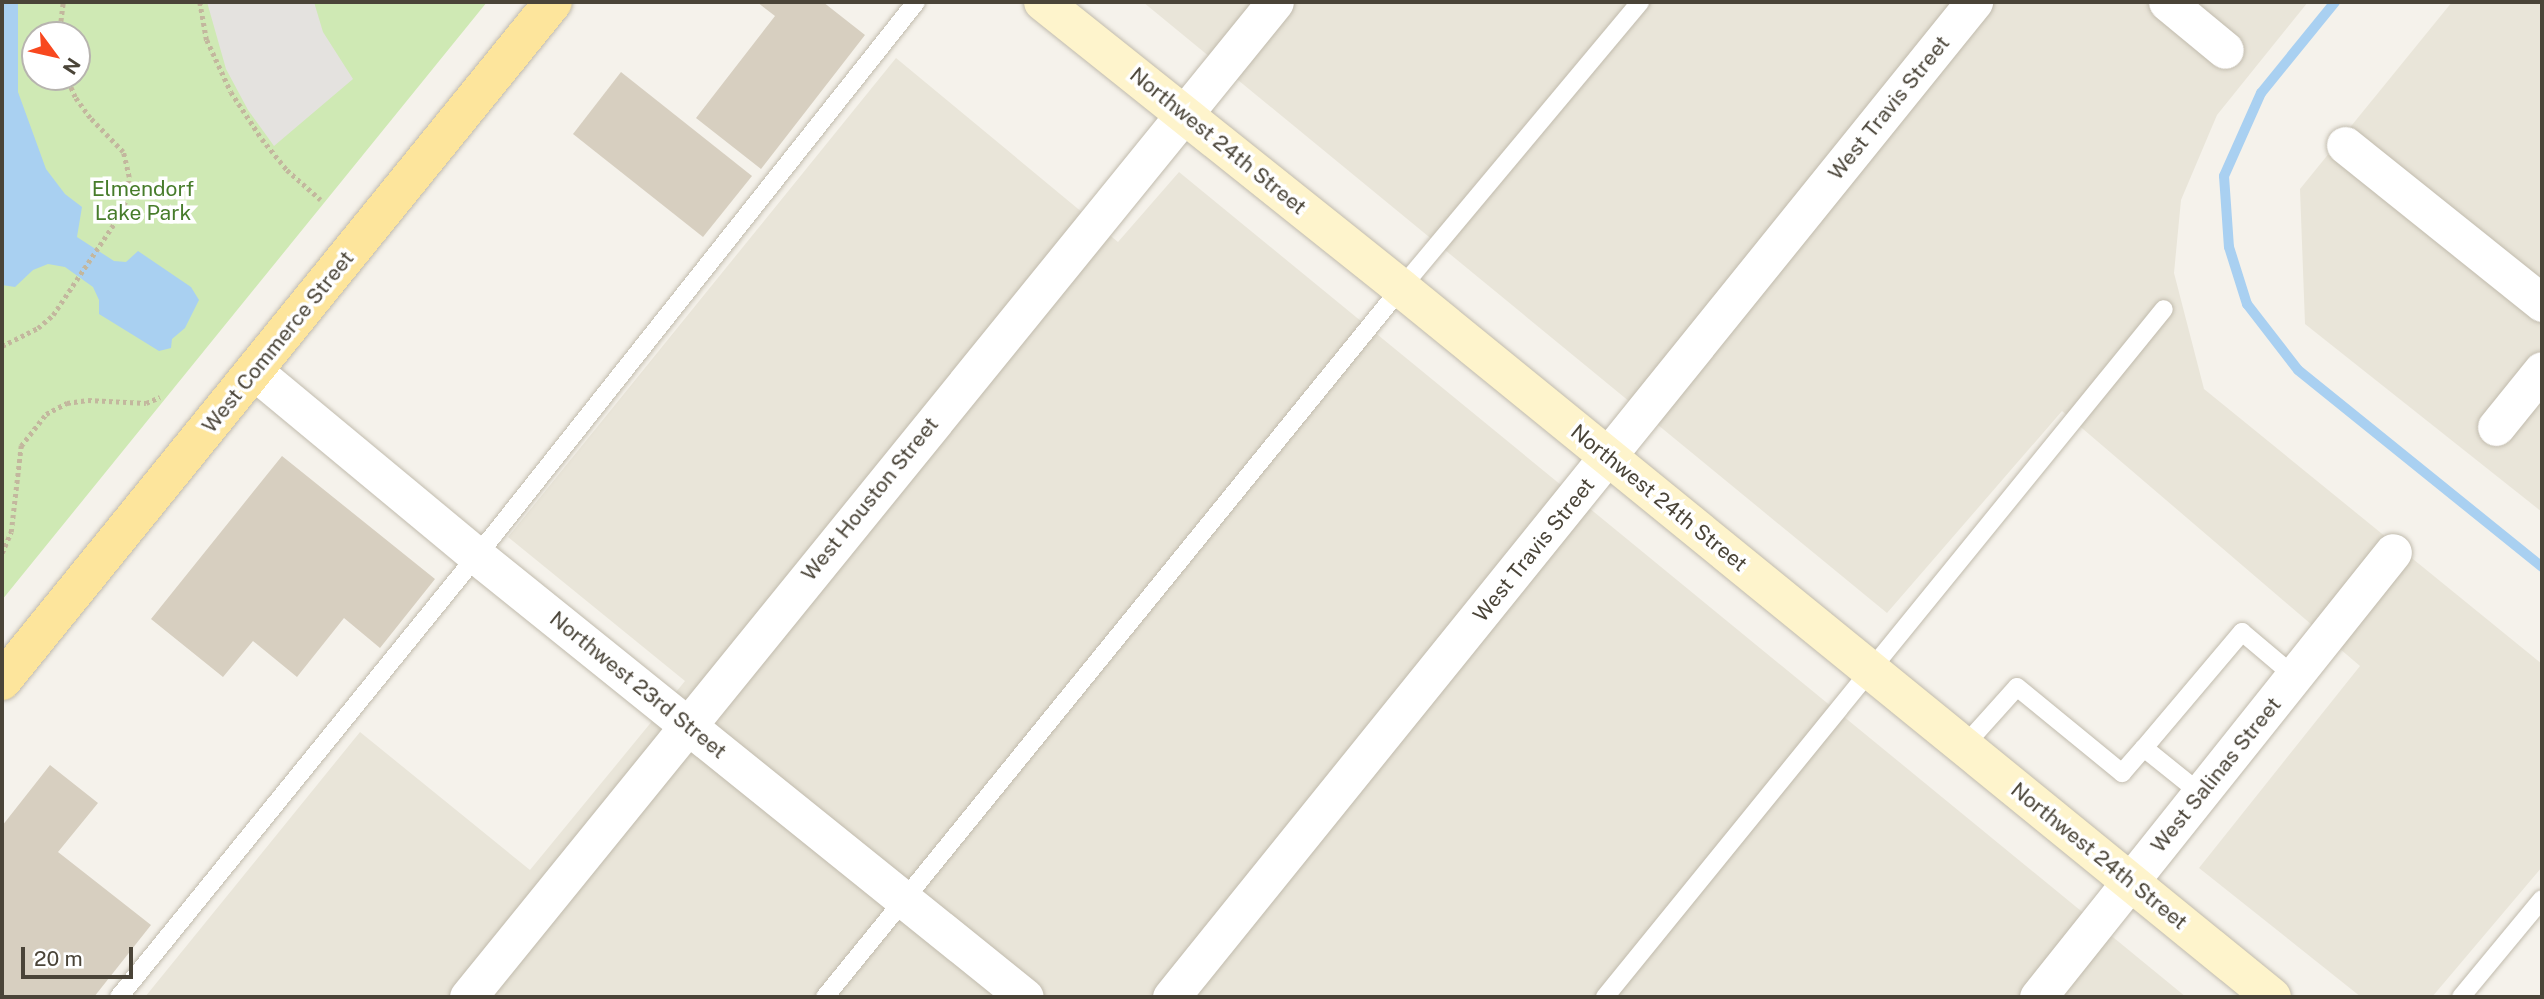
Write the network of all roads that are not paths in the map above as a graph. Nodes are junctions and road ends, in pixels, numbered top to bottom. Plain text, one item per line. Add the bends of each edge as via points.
1 (553, 2) edge
2 (916, 2) edge
3 (1043, 2) edge
4 (1275, 2) edge
5 (1640, 2) edge
6 (1974, 2) edge
7 (2166, 2) edge
8 (2225, 50) dead end
9 (1184, 114) junction
10 (2346, 145) dead end
11 (1401, 288) junction
12 (2542, 303) edge
13 (2164, 309) dead end
14 (2542, 370) edge
15 (254, 371) junction
16 (2496, 427) dead end
17 (1609, 457) junction
18 (2393, 552) dead end
19 (477, 556) junction
20 (1871, 670) junction
21 (2294, 676) junction
22 (2, 681) edge
23 (687, 725) junction
24 (1964, 746) junction
25 (2144, 748) junction
26 (2200, 793) junction
27 (2131, 881) junction
28 (905, 899) junction
29 (2542, 900) edge
30 (119, 997) edge
31 (468, 997) edge
32 (825, 997) edge
33 (1025, 997) edge
34 (1171, 997) edge
35 (1605, 997) edge
36 (2038, 997) edge
37 (2272, 997) edge
38 (2461, 997) edge

1 - 15 main road, West Commerce Street
2 - 19 lane
3 - 9 main road, Northwest 24th Street
4 - 9 street, West Houston Street
5 - 11 lane
6 - 17 street, West Travis Street
7 - 8 street
9 - 11 main road, Northwest 24th Street
9 - 23 street, West Houston Street
10 - 12 street
11 - 17 main road, Northwest 24th Street
11 - 28 lane
13 - 20 lane
14 - 16 street
15 - 19 street, Northwest 23rd Street
15 - 22 main road, West Commerce Street
17 - 20 main road, Northwest 24th Street
17 - 34 street, West Travis Street
18 - 21 street, West Salinas Street
19 - 23 street, Northwest 23rd Street
19 - 30 lane
20 - 24 main road, Northwest 24th Street
20 - 35 lane
21 - 25 lane via 2242,632
21 - 26 street, West Salinas Street
23 - 28 street, Northwest 23rd Street
23 - 31 street, West Houston Street
24 - 25 lane via 2017,687 2122,773
24 - 27 main road, Northwest 24th Street
25 - 26 lane
26 - 27 street, West Salinas Street
27 - 36 street, West Salinas Street
27 - 37 main road, Northwest 24th Street
28 - 32 lane
28 - 33 street, Northwest 23rd Street
29 - 38 lane

